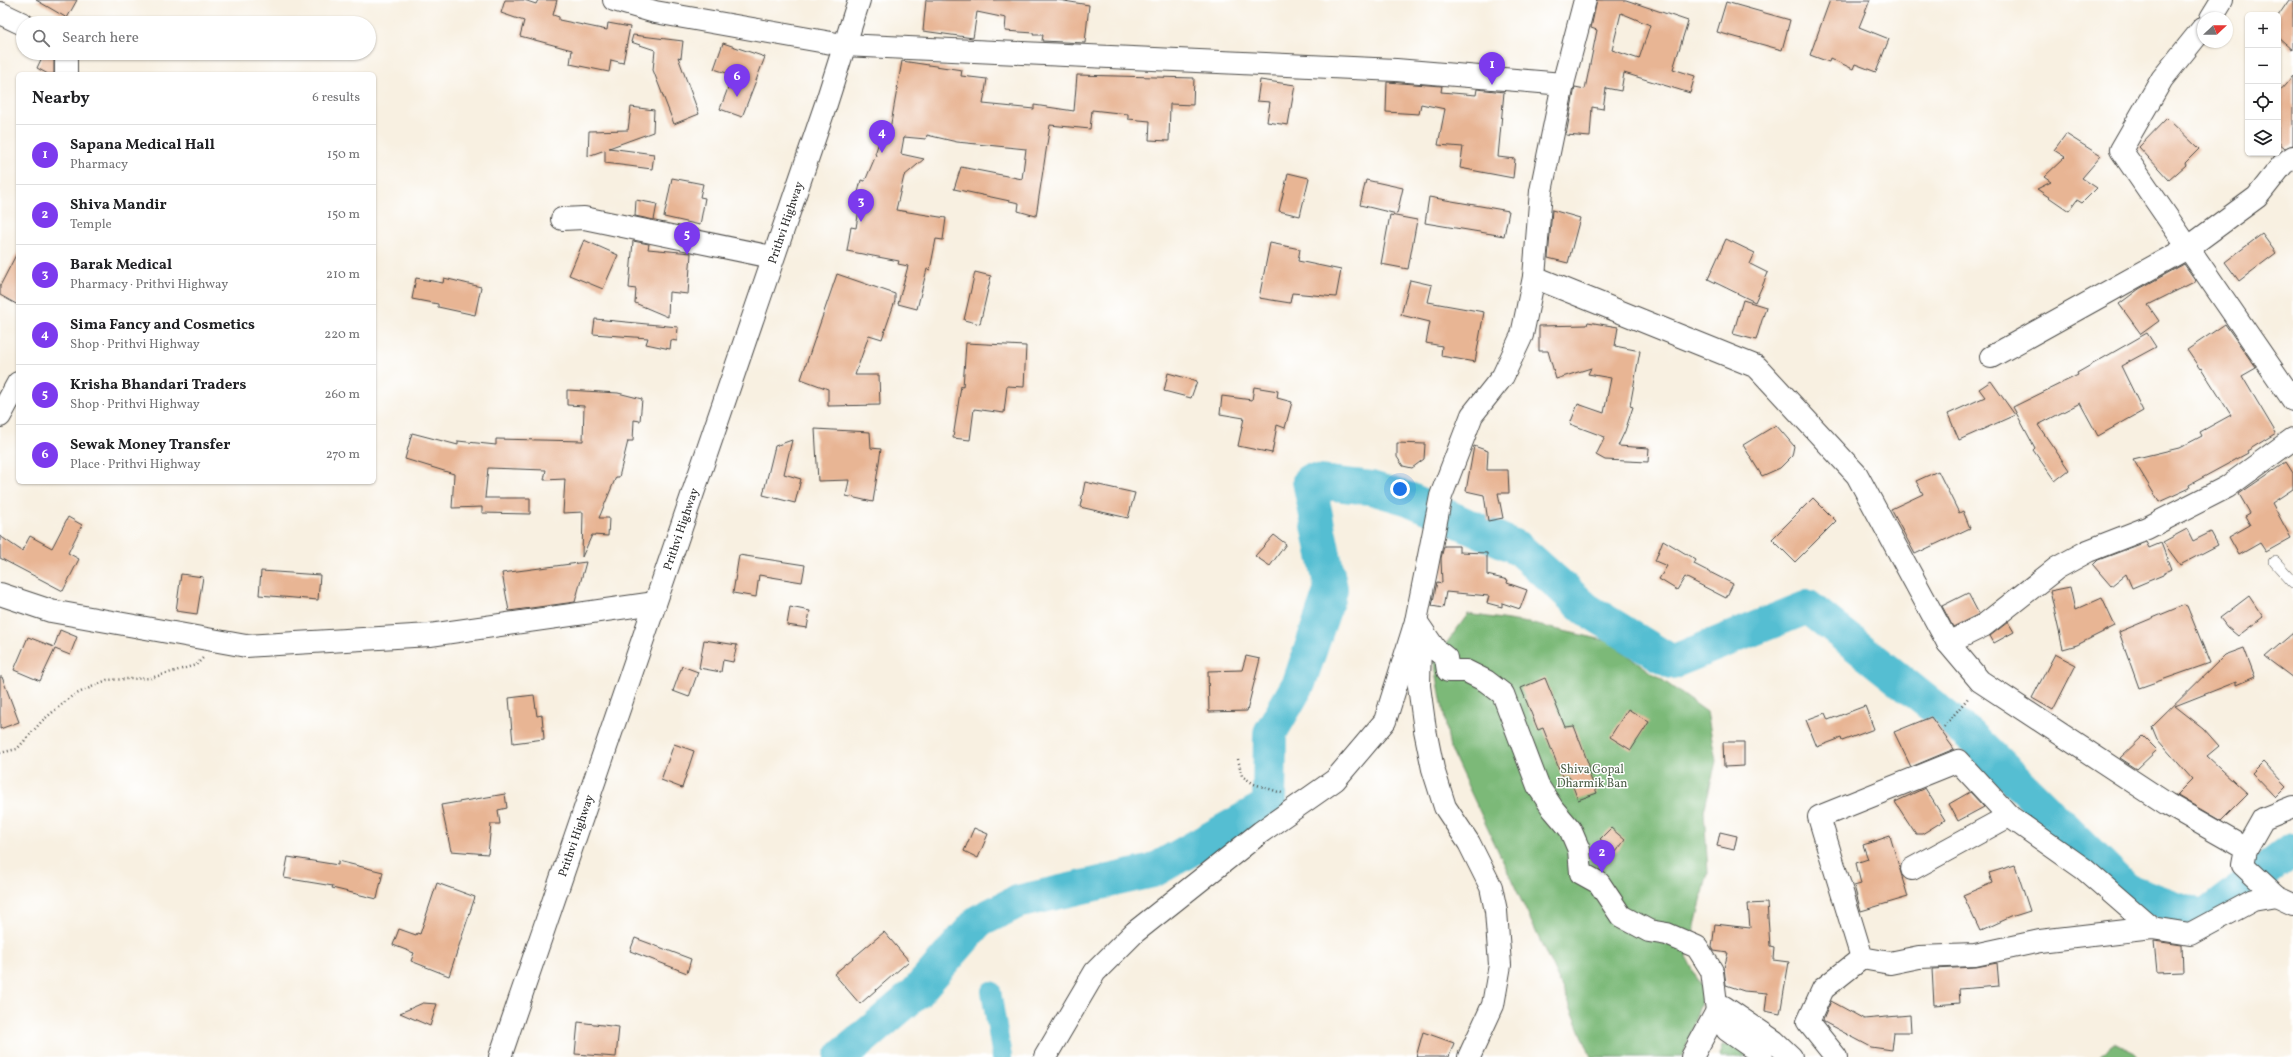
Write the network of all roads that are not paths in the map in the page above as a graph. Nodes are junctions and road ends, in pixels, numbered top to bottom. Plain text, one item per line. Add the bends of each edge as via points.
1 (614, 0) edge
2 (859, 0) edge
3 (1585, 0) edge
4 (2222, 0) edge
5 (654, 6) edge
6 (2215, 12) edge
7 (0, 13) edge
8 (16, 21) edge
9 (2197, 35) edge
10 (843, 45) junction
11 (66, 60) edge
12 (66, 72) edge
13 (1563, 84) junction
14 (2293, 157) edge
15 (562, 219) dead end
16 (2189, 247) junction
17 (772, 257) junction
18 (1534, 277) junction
19 (1991, 357) dead end
20 (16, 387) edge
21 (2293, 400) edge
22 (0, 416) edge
23 (2293, 439) edge
24 (2275, 562) dead end
25 (2293, 582) edge
26 (0, 594) edge
27 (655, 603) junction
28 (1416, 621) junction
29 (1948, 643) junction
30 (2293, 807) edge
31 (2009, 816) junction
32 (2244, 857) junction
33 (1912, 869) dead end
34 (2285, 900) edge
35 (2152, 928) junction
36 (1862, 958) junction
37 (1717, 1011) junction
38 (500, 1057) edge
39 (1045, 1057) edge
40 (1469, 1057) edge
41 (1692, 1057) edge
42 (1762, 1057) edge
43 (1791, 1057) edge
44 (1836, 1057) edge

1 - 5 main road
2 - 10 main road, Prithvi Highway
3 - 13 main road
4 - 6 main road
5 - 10 main road
7 - 8 main road
9 - 16 main road via 2162,79 2121,150
10 - 13 main road via 1396,70
10 - 17 main road, Prithvi Highway via 826,104
11 - 12 main road
13 - 18 main road via 1541,191
14 - 16 main road via 2283,164 2257,197
15 - 17 main road via 584,218
16 - 19 main road
16 - 21 main road
17 - 27 main road, Prithvi Highway
18 - 28 main road via 1522,335 1503,376 1472,415 1441,496
18 - 29 main road via 1756,366 1857,475
20 - 22 main road
23 - 29 main road via 2227,487 2146,528 2088,551 2057,568 1983,626
24 - 25 lane
26 - 27 main road via 51,612 246,646 430,636
27 - 38 main road, Prithvi Highway
28 - 37 main road via 1435,649 1446,658 1448,671 1466,671 1486,681 1503,694 1538,786 1570,829 1579,850 1581,873 1599,883 1621,916 1649,931 1667,934 1696,947 1712,971
28 - 39 main road via 1385,721 1335,780 1261,832 1135,932 1095,972
28 - 40 main road via 1420,641 1420,694 1433,769 1445,807 1469,844 1491,887 1496,911 1500,965 1493,1005
29 - 32 main road via 1980,682 2168,804
30 - 32 main road via 2263,819
31 - 33 main road
31 - 35 main road via 2084,869
31 - 36 main road via 1958,761 1819,817
32 - 34 main road
34 - 35 main road via 2253,900 2190,934
35 - 36 main road via 2040,942 1975,955 1920,957 1890,963
36 - 44 main road via 1823,989 1808,1022
37 - 41 main road
37 - 42 main road via 1727,1030
37 - 43 main road via 1724,1007 1733,1012

